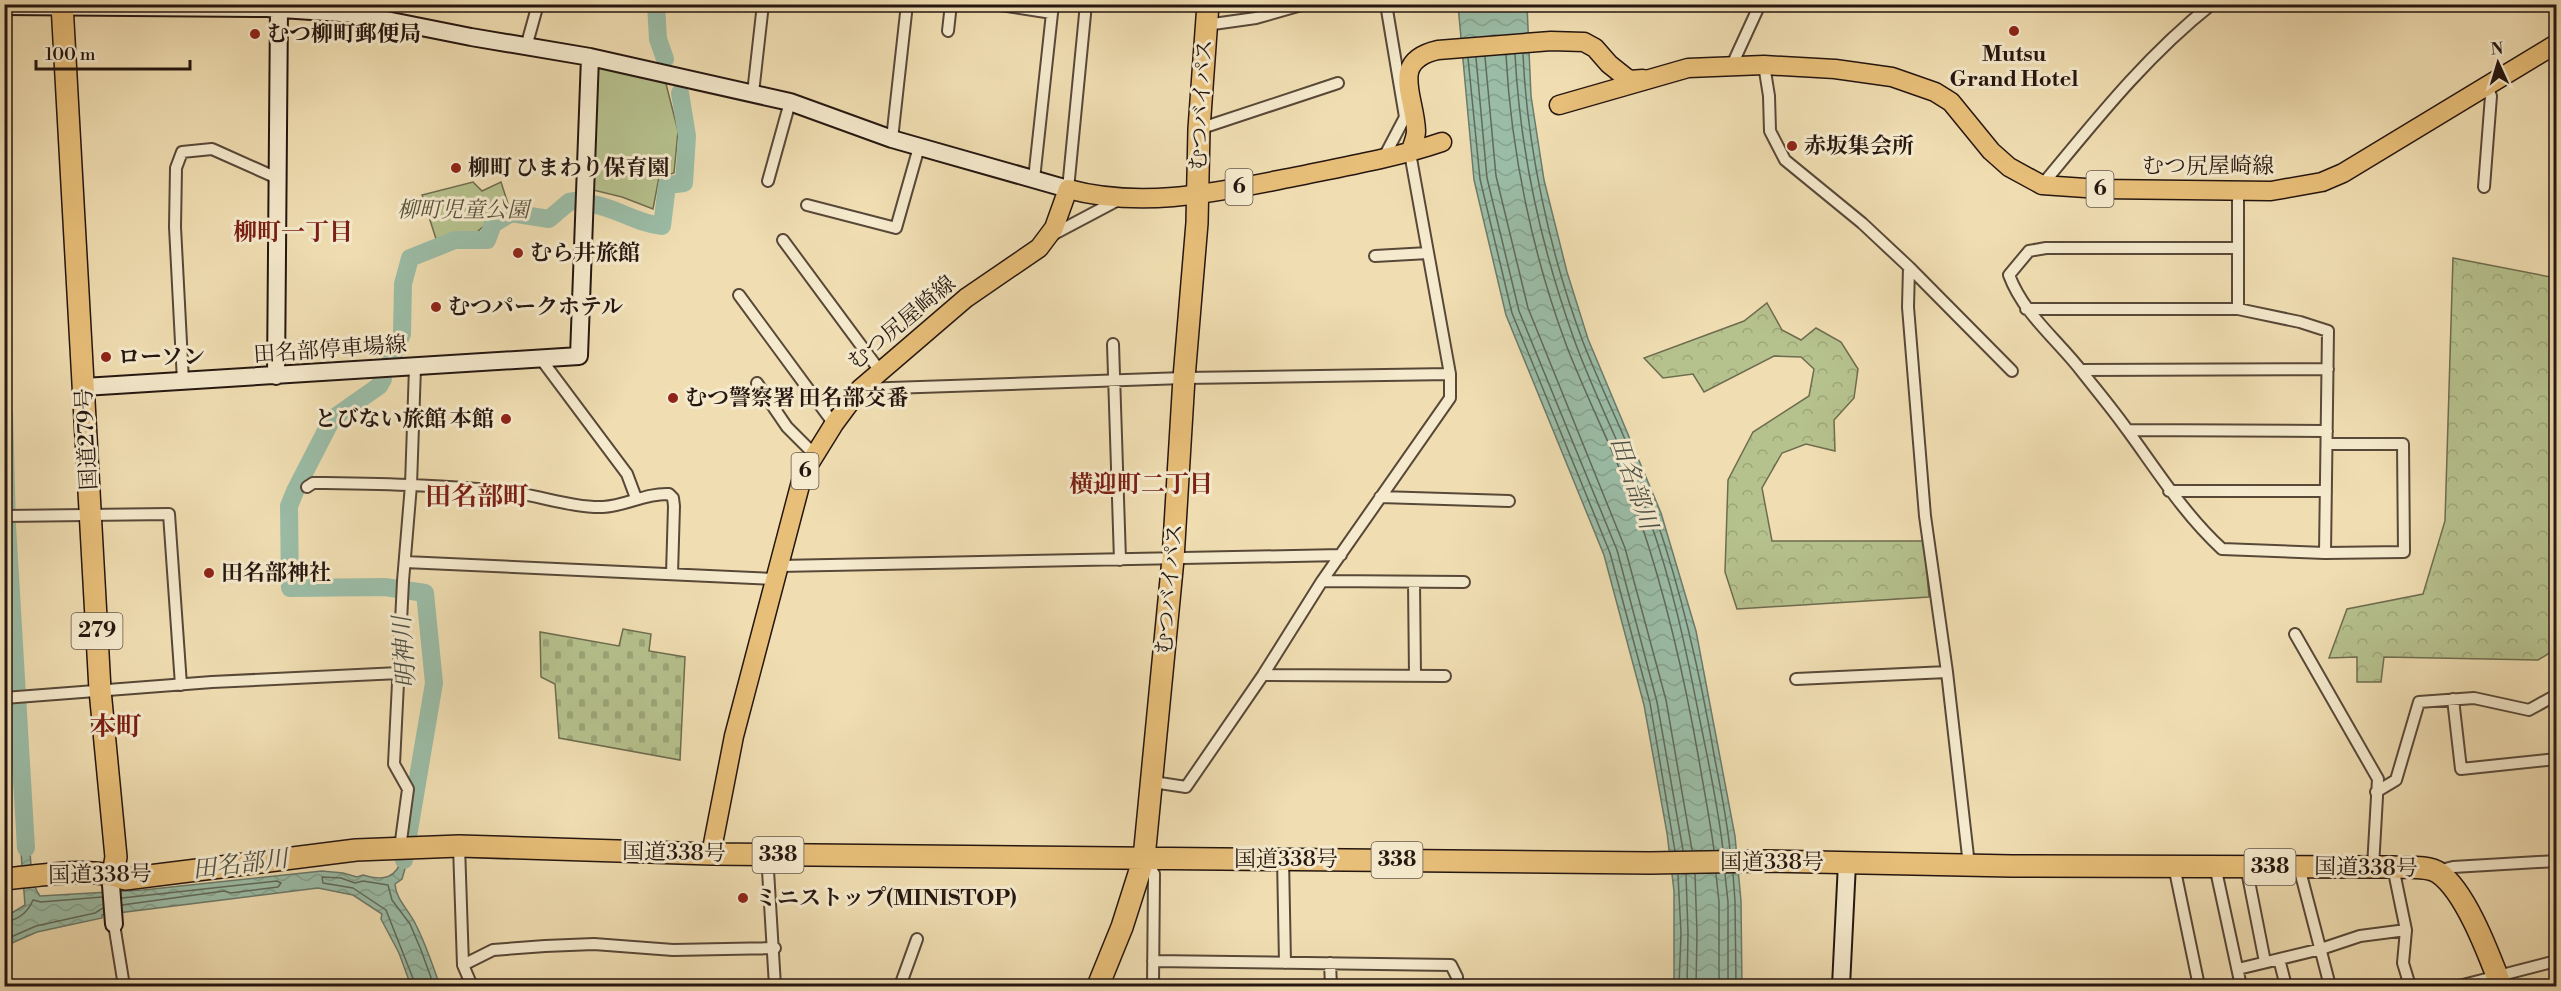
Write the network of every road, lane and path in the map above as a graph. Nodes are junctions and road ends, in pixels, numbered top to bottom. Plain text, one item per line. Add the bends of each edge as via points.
1 (538, 4) edge
2 (763, 4) edge
3 (907, 4) edge
4 (951, 4) edge
5 (994, 4) edge
6 (1086, 4) edge
7 (1305, 4) edge
8 (1386, 4) edge
9 (1761, 4) edge
10 (2212, 4) edge
11 (4, 6) edge
12 (61, 6) edge
13 (279, 6) edge
14 (1052, 8) edge
15 (1207, 15) edge
16 (948, 31) dead end
17 (2556, 44) edge
18 (526, 47) junction
19 (590, 57) junction
20 (1732, 65) junction
21 (1764, 65) junction
22 (1646, 79) junction
23 (1338, 83) dead end
24 (2487, 86) junction
25 (753, 93) junction
26 (790, 102) junction
27 (1559, 105) dead end
28 (1199, 129) junction
29 (892, 139) junction
30 (1442, 142) dead end
31 (919, 147) junction
32 (1410, 153) junction
33 (1383, 159) junction
34 (277, 178) junction
35 (1034, 179) junction
36 (768, 181) dead end
37 (2042, 185) junction
38 (2484, 187) dead end
39 (1068, 189) junction
40 (2238, 192) junction
41 (1196, 196) junction
42 (1121, 199) junction
43 (807, 205) dead end
44 (1049, 237) junction
45 (783, 240) dead end
46 (2238, 248) junction
47 (1428, 253) junction
48 (1375, 256) dead end
49 (1909, 267) junction
50 (739, 295) dead end
51 (2026, 309) junction
52 (2238, 309) junction
53 (1113, 344) dead end
54 (541, 359) junction
55 (415, 367) junction
56 (2328, 369) junction
57 (2081, 370) junction
58 (880, 371) junction
59 (2012, 371) dead end
60 (1450, 374) junction
61 (276, 376) junction
62 (1184, 378) junction
63 (183, 381) junction
64 (1115, 381) junction
65 (757, 383) dead end
66 (84, 387) junction
67 (860, 389) junction
68 (834, 424) junction
69 (2128, 430) junction
70 (2327, 431) junction
71 (2327, 444) junction
72 (815, 455) junction
73 (411, 484) junction
74 (307, 487) dead end
75 (2169, 490) junction
76 (2326, 491) junction
77 (1380, 497) junction
78 (636, 498) junction
79 (1509, 501) dead end
80 (8, 516) edge
81 (92, 516) junction
82 (2325, 553) junction
83 (1341, 555) junction
84 (1173, 559) junction
85 (1120, 560) junction
86 (405, 562) junction
87 (777, 573) junction
88 (672, 574) junction
89 (1322, 581) junction
90 (1414, 582) junction
91 (1464, 582) dead end
92 (2295, 634) dead end
93 (1947, 672) junction
94 (399, 673) junction
95 (1263, 675) junction
96 (1415, 676) junction
97 (1445, 676) dead end
98 (1796, 679) dead end
99 (181, 685) junction
100 (100, 690) junction
101 (2556, 695) edge
102 (13, 697) edge
103 (2453, 699) junction
104 (2556, 759) edge
105 (1153, 783) junction
106 (2376, 792) junction
107 (459, 846) junction
108 (405, 847) junction
109 (711, 854) junction
110 (767, 854) junction
111 (1144, 858) junction
112 (1283, 858) junction
113 (2556, 861) edge
114 (1847, 863) junction
115 (1969, 865) junction
116 (2174, 866) junction
117 (2215, 866) junction
118 (2246, 866) junction
119 (2299, 867) junction
120 (2383, 867) junction
121 (2437, 871) junction
122 (20, 878) edge
123 (112, 879) junction
124 (114, 924) joint
125 (2406, 930) junction
126 (916, 939) dead end
127 (775, 948) junction
128 (2321, 949) junction
129 (2279, 959) junction
130 (1153, 961) junction
131 (2556, 961) edge
132 (2265, 962) junction
133 (1285, 963) junction
134 (1330, 963) junction
135 (463, 965) junction
136 (2238, 969) junction
137 (2499, 981) edge
138 (124, 987) edge
139 (472, 987) edge
140 (775, 987) edge
141 (900, 987) edge
142 (1098, 987) edge
143 (1153, 987) edge
144 (1331, 987) edge
145 (1457, 987) edge
146 (1841, 987) edge
147 (2199, 987) edge
148 (2241, 987) edge
149 (2286, 987) edge
150 (2330, 987) edge
151 (2410, 987) edge
152 (2459, 987) edge

1 - 18 street
2 - 25 street
3 - 29 street
4 - 16 street
5 - 14 street
6 - 39 street
7 - 15 street via 1257,18
8 - 33 street via 1405,117
9 - 20 street
10 - 37 street via 2158,50
11 - 12 street
12 - 13 street
12 - 66 highway, 国道279号 / 279
13 - 18 street via 356,14
13 - 34 street
14 - 35 street
15 - 28 highway, むつバイパス
17 - 24 main road, むつ尻屋崎線 / 6
18 - 19 street
19 - 25 street
19 - 54 street, 田名部停車場線 via 579,356
20 - 21 main road, むつ尻屋崎線 / 6
20 - 22 main road, むつ尻屋崎線 / 6 via 1688,68
21 - 37 main road, むつ尻屋崎線 / 6 via 1855,71 1914,83 1951,102 2003,162
21 - 49 street via 1770,131 1785,160
22 - 27 main road, むつ尻屋崎線 / 6
22 - 32 main road, むつ尻屋崎線 / 6 via 1629,80 1584,42 1551,41 1424,53 1408,70 1416,132
23 - 28 street
24 - 38 street via 2491,96
24 - 40 main road, むつ尻屋崎線 / 6 via 2322,182 2289,189
25 - 26 street
26 - 29 street
26 - 36 street
28 - 41 highway, むつバイパス
29 - 31 street
30 - 32 main road, 6
31 - 35 street
31 - 43 street via 896,228
32 - 33 main road, 6
32 - 47 street
33 - 41 main road, 6
34 - 61 street
34 - 63 street via 212,149 182,152 176,168 176,227
35 - 39 street
37 - 40 main road, むつ尻屋崎線 / 6
39 - 42 main road, 6
39 - 44 main road, むつ尻屋崎線 / 6
40 - 46 street
41 - 42 main road, 6
41 - 62 highway, むつバイパス
42 - 44 street
44 - 58 main road, むつ尻屋崎線 / 6 via 966,298
45 - 58 street
46 - 51 street via 2067,247 2029,251 2009,275
46 - 52 street
47 - 48 street
47 - 60 street
49 - 59 street
49 - 93 street via 1908,307 1925,516
50 - 68 street
51 - 52 street
51 - 57 street
52 - 56 street via 2328,331
53 - 64 street
54 - 55 street, 田名部停車場線
54 - 78 street via 627,474
55 - 61 street, 田名部停車場線
55 - 73 street
56 - 57 street
56 - 70 street
57 - 69 street
58 - 67 main road, むつ尻屋崎線 / 6
60 - 62 street
60 - 77 street via 1450,398
61 - 63 street, 田名部停車場線
62 - 64 street
62 - 84 highway, むつバイパス
63 - 66 street, 田名部停車場線
64 - 67 street
64 - 85 street
65 - 72 street via 787,427
66 - 81 highway, 国道279号 / 279
67 - 68 main road, むつ尻屋崎線 / 6
68 - 72 main road, むつ尻屋崎線 / 6
69 - 70 street
69 - 75 street
70 - 71 street
71 - 76 street
71 - 82 street via 2403,444 2404,552
72 - 87 main road, むつ尻屋崎線 / 6 via 803,474
73 - 74 street via 313,483
73 - 78 street via 510,492 602,507
73 - 86 street
75 - 76 street
75 - 82 street via 2222,549
76 - 82 street
77 - 79 street
77 - 83 street
78 - 88 street via 654,493 673,498
80 - 81 street
81 - 99 street via 169,514
81 - 100 highway, 国道279号 / 279
83 - 84 street
83 - 89 street
84 - 85 street
84 - 105 highway, むつバイパス
85 - 87 street
86 - 88 street
86 - 94 street
87 - 88 street
87 - 109 main road, むつ尻屋崎線 / 6 via 734,736
89 - 90 street
89 - 95 street
90 - 91 street
90 - 96 street
92 - 106 street via 2378,779
93 - 98 street
93 - 115 street
94 - 99 street
94 - 108 street via 394,764 408,789
95 - 96 street
95 - 105 street via 1186,787
96 - 97 street
99 - 100 street
100 - 102 street
100 - 123 highway, 国道279号 / 279 via 116,857
101 - 103 street via 2529,710 2474,698
103 - 104 street via 2461,768
103 - 106 street via 2419,702 2396,780
105 - 111 highway, むつバイパス
106 - 120 street
107 - 108 highway, 国道338号 / 338
107 - 109 highway, 国道338号 / 338
107 - 135 street
108 - 123 highway, 国道338号 / 338
109 - 110 highway, 国道338号 / 338
110 - 111 highway, 国道338号 / 338
110 - 127 street
111 - 112 highway, 国道338号 / 338
111 - 130 street via 1154,874
111 - 142 highway, むつバイパス
112 - 114 highway, 国道338号 / 338
112 - 133 street
113 - 121 street
114 - 115 highway, 国道338号 / 338
114 - 146 street
115 - 116 highway, 国道338号 / 338
116 - 117 highway, 国道338号 / 338
116 - 147 street
117 - 118 highway, 国道338号 / 338
117 - 136 street
118 - 119 highway, 国道338号 / 338
118 - 132 street
119 - 120 highway, 国道338号 / 338
119 - 128 street
120 - 121 highway, 国道338号 / 338
120 - 125 street
121 - 137 highway, 国道338号 via 2474,921
122 - 123 highway, 国道338号 / 338 via 96,873
123 - 124 street
124 - 138 street
125 - 128 street via 2360,936
125 - 151 street via 2403,963
126 - 141 street
127 - 135 street via 545,946 493,950
127 - 140 street
128 - 129 street
128 - 150 street
129 - 132 street
129 - 149 street
130 - 133 street
130 - 143 street
131 - 137 street
132 - 136 street
133 - 134 street
134 - 144 street
134 - 145 street via 1451,965
135 - 139 street
136 - 148 street
137 - 152 street

